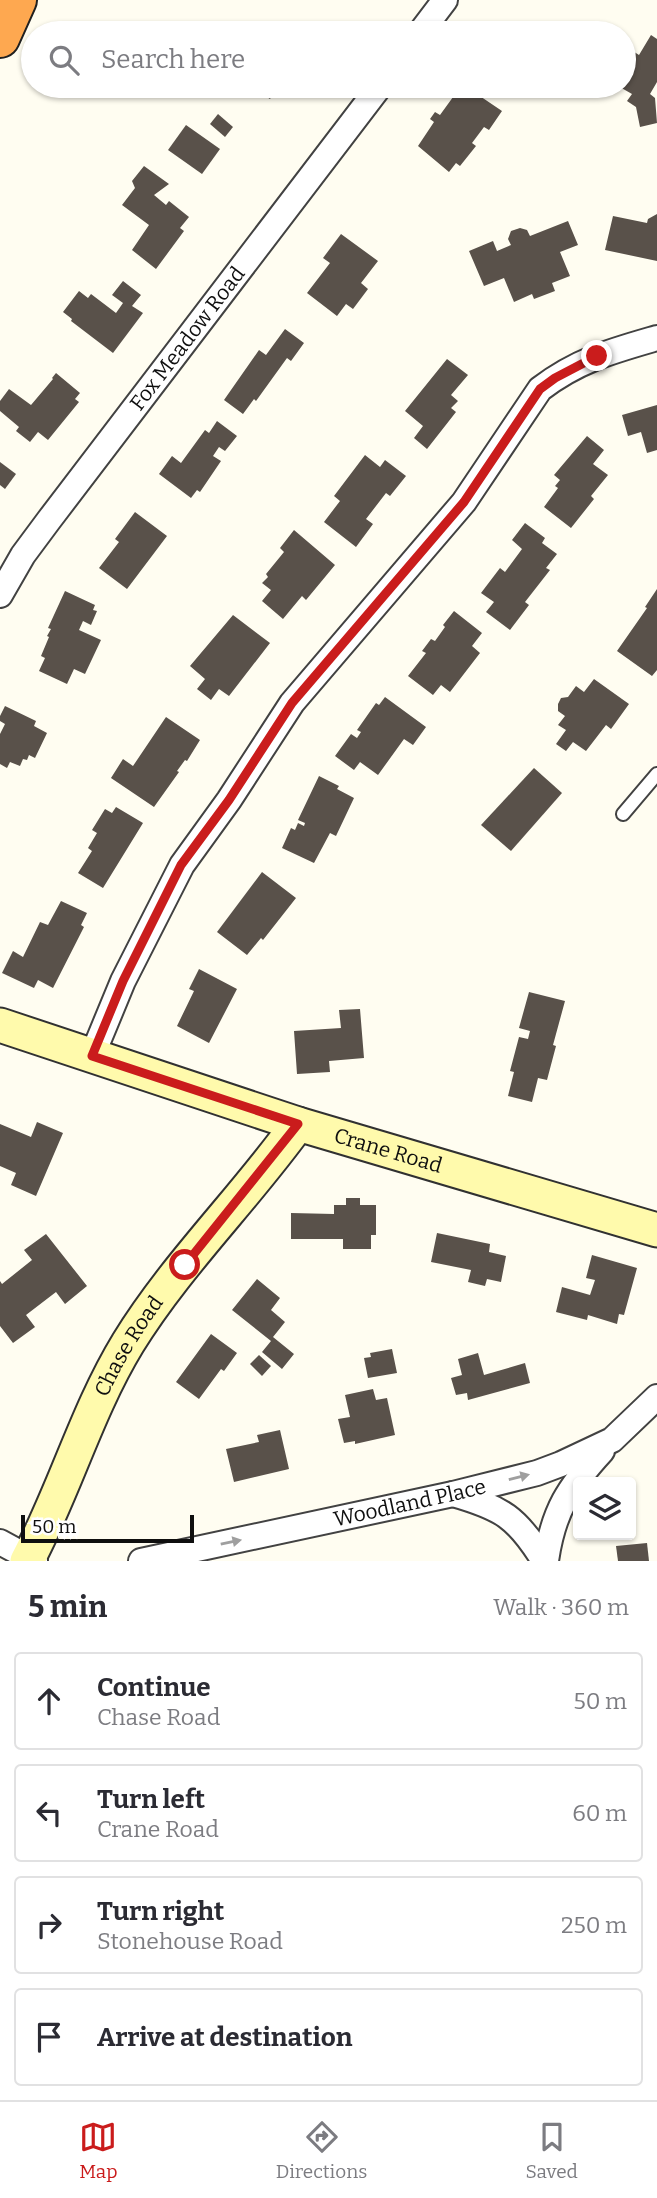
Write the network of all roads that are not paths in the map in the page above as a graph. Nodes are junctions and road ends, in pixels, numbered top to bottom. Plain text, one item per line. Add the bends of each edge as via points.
1 (17, 0) edge
2 (446, 0) edge
3 (429, 21) edge
4 (0, 38) edge
5 (371, 98) edge
6 (657, 338) edge
7 (0, 594) edge
8 (657, 775) edge
9 (623, 814) dead end
10 (0, 1025) edge
11 (92, 1056) junction
12 (298, 1124) junction
13 (657, 1230) edge
14 (657, 1397) edge
15 (612, 1440) junction
16 (453, 1494) junction
17 (0, 1542) edge
18 (30, 1560) edge
19 (141, 1561) edge
20 (545, 1561) edge

1 - 4 highway
2 - 3 street
5 - 7 street, Fox Meadow Road via 49,520
6 - 11 street via 597,356 540,389 464,502 292,703 181,865 123,981
8 - 9 lane
10 - 11 street, Crane Road
11 - 12 street, Crane Road
12 - 13 street, Crane Road
12 - 18 street, Chase Road via 127,1344 97,1399
14 - 15 street, Woodland Place
16 -> 15 street, Woodland Place via 537,1473
15 - 20 street via 566,1496
19 -> 16 street, Woodland Place
16 - 20 street via 500,1510 524,1531
17 - 18 street

